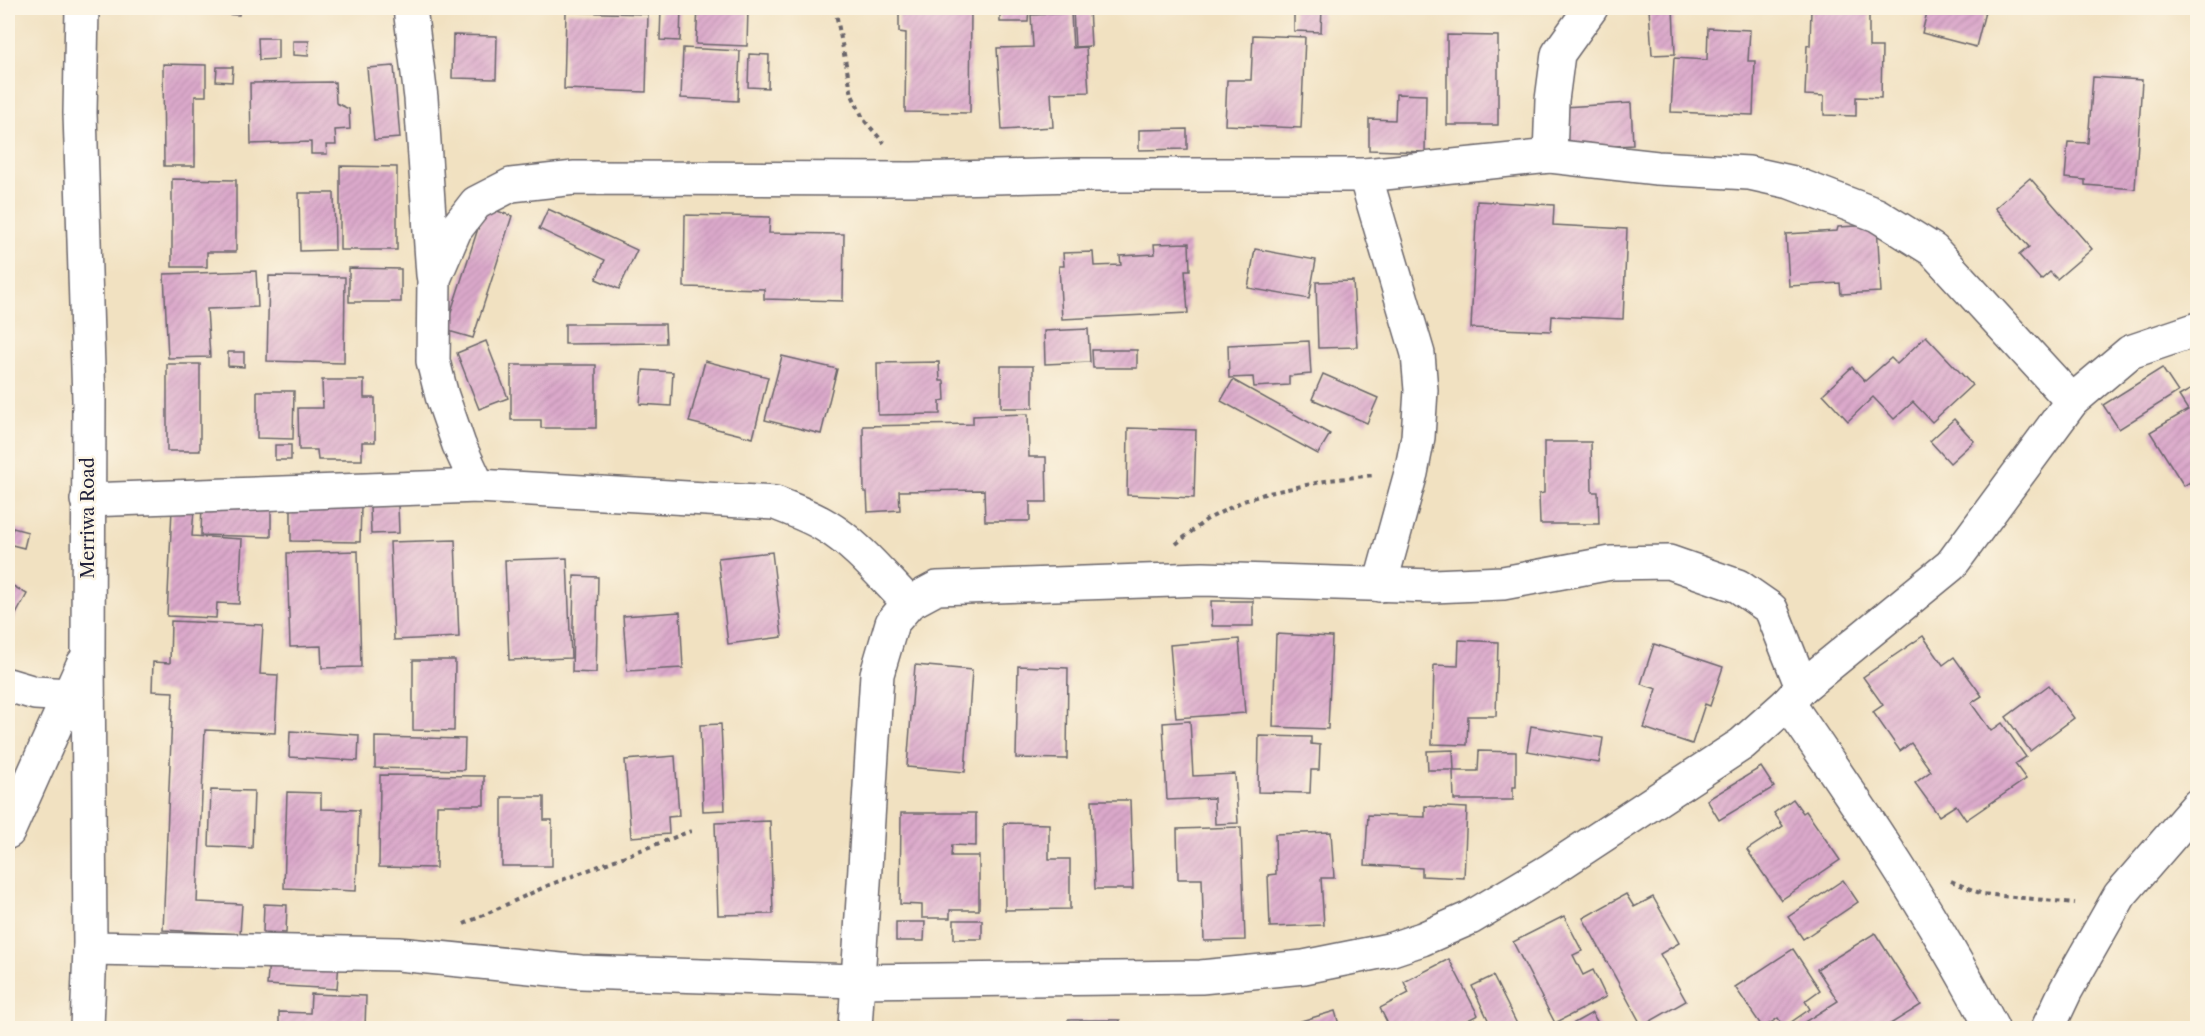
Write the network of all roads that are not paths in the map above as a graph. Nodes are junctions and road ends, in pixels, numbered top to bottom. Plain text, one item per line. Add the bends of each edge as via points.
1 (82, 8) edge
2 (410, 8) edge
3 (1591, 8) edge
4 (1550, 156) junction
5 (1365, 175) junction
6 (434, 279) junction
7 (2198, 329) edge
8 (2072, 401) junction
9 (478, 486) junction
10 (87, 500) junction
11 (1380, 585) junction
12 (909, 603) junction
13 (88, 654) junction
14 (8, 685) edge
15 (70, 695) junction
16 (1795, 695) junction
17 (2198, 806) edge
18 (8, 832) edge
19 (90, 948) junction
20 (856, 981) junction
21 (87, 1029) edge
22 (855, 1029) edge
23 (1992, 1029) edge
24 (2048, 1029) edge

1 - 10 street, Merriwa Road via 80,113 89,400
2 - 6 street via 421,98
3 - 4 street via 1558,54
4 - 5 street
4 - 8 street via 1749,173 1790,182 1877,215 1933,250
5 - 6 street via 575,178 511,185 476,203 455,230
5 - 11 street via 1418,354 1421,390 1411,473
6 - 9 street via 433,361 459,445
7 - 8 street via 2130,352
8 - 16 street via 1952,565
9 - 10 street
9 - 12 street via 775,503 828,527
10 - 13 street, Merriwa Road
11 - 12 street via 1133,580 937,588
11 - 16 street via 1503,583 1611,563 1669,562 1738,586 1771,609
12 - 20 street via 892,623 877,674
13 - 15 street
13 - 19 street, Merriwa Road
14 - 15 street via 35,693
15 - 18 street
16 - 20 street via 1742,744 1549,871 1470,918 1389,950 1304,967 1201,977
16 - 23 street via 1912,885
17 - 24 street via 2120,895
19 - 20 street via 398,954 581,972
19 - 21 street, Merriwa Road
20 - 22 street

